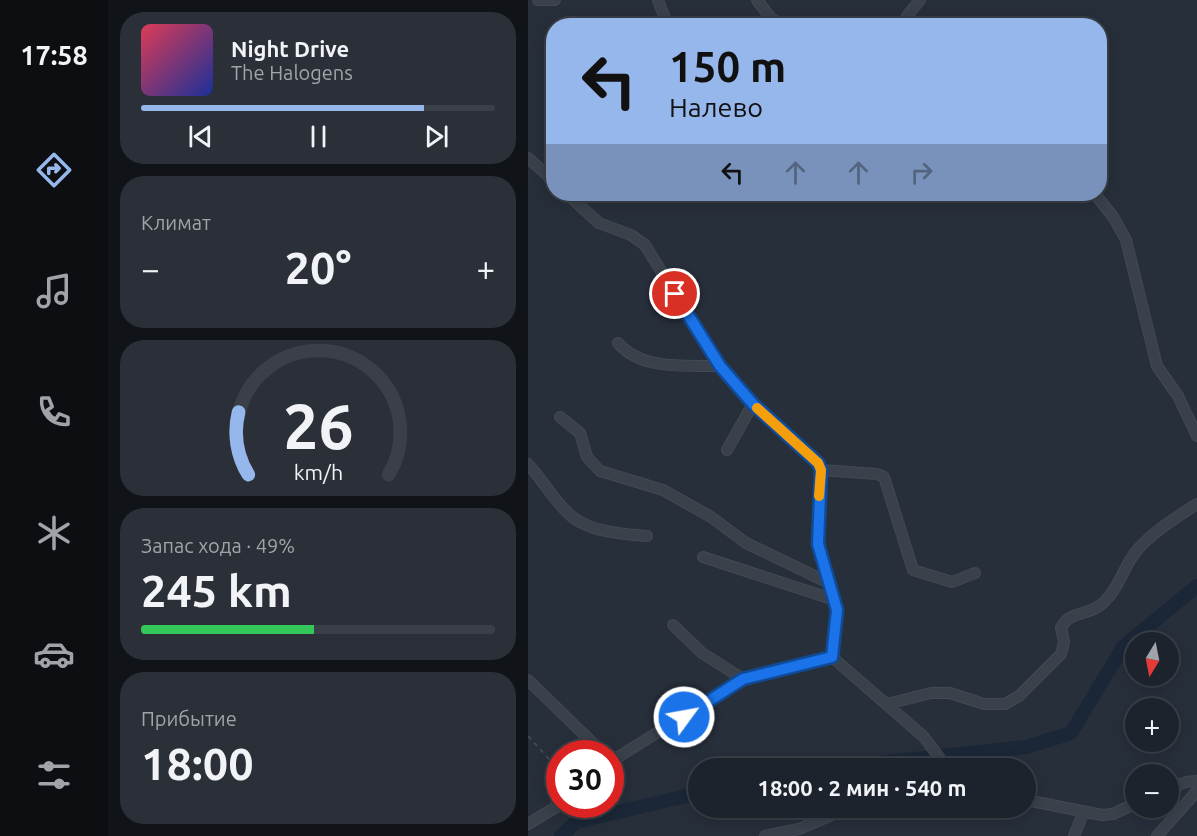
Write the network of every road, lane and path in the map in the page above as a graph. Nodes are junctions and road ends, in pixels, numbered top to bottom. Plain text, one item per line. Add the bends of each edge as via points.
1 (538, 0) edge
2 (555, 0) edge
3 (657, 0) edge
4 (757, 0) edge
5 (920, 0) edge
6 (665, 18) edge
7 (771, 18) edge
8 (908, 18) edge
9 (528, 158) edge
10 (546, 174) edge
11 (1101, 201) edge
12 (577, 202) edge
13 (618, 344) dead end
14 (720, 366) junction
15 (753, 404) junction
16 (560, 417) dead end
17 (1197, 436) edge
18 (727, 450) dead end
19 (528, 464) edge
20 (821, 470) junction
21 (1197, 504) edge
22 (647, 536) dead end
23 (703, 557) dead end
24 (975, 573) dead end
25 (829, 583) junction
26 (835, 600) junction
27 (673, 625) dead end
28 (832, 657) junction
29 (743, 679) junction
30 (528, 680) edge
31 (887, 704) junction
32 (528, 736) edge
33 (590, 740) edge
34 (624, 753) edge
35 (546, 756) edge
36 (941, 758) edge
37 (1197, 781) edge
38 (1179, 785) edge
39 (1197, 791) edge
40 (1036, 802) edge
41 (1125, 808) edge
42 (546, 813) edge
43 (1083, 813) junction
44 (829, 818) edge
45 (528, 824) edge
46 (801, 832) edge
47 (765, 836) edge
48 (1074, 836) edge
49 (1157, 836) edge

1 - 2 street
3 - 6 street
4 - 7 street
5 - 8 street
9 - 10 street
11 - 17 street via 1125,240 1157,366 1178,396
12 - 14 street via 599,223 645,245
13 - 14 street via 651,362
14 - 15 street
15 - 18 street
15 - 20 street
16 - 25 street via 580,434 586,457 600,471 663,490 711,517 746,543
19 - 22 street via 567,513 582,523
20 - 24 street via 884,477 913,570 952,582
20 - 25 street via 818,544
21 - 31 street via 1138,548 1118,587 1101,605 1065,621 1061,628 1061,654 1019,696 996,706 950,693 931,693
23 - 26 street
25 - 26 street
26 - 28 street via 837,625
27 - 29 street via 702,653
28 - 29 street
28 - 31 street
29 - 34 street
30 - 33 street
31 - 36 street via 934,747
32 - 35 path
37 - 38 street
39 - 49 street
40 - 43 street
41 - 43 street via 1113,814
42 - 45 street
43 - 48 street
44 - 46 street
46 - 47 street

